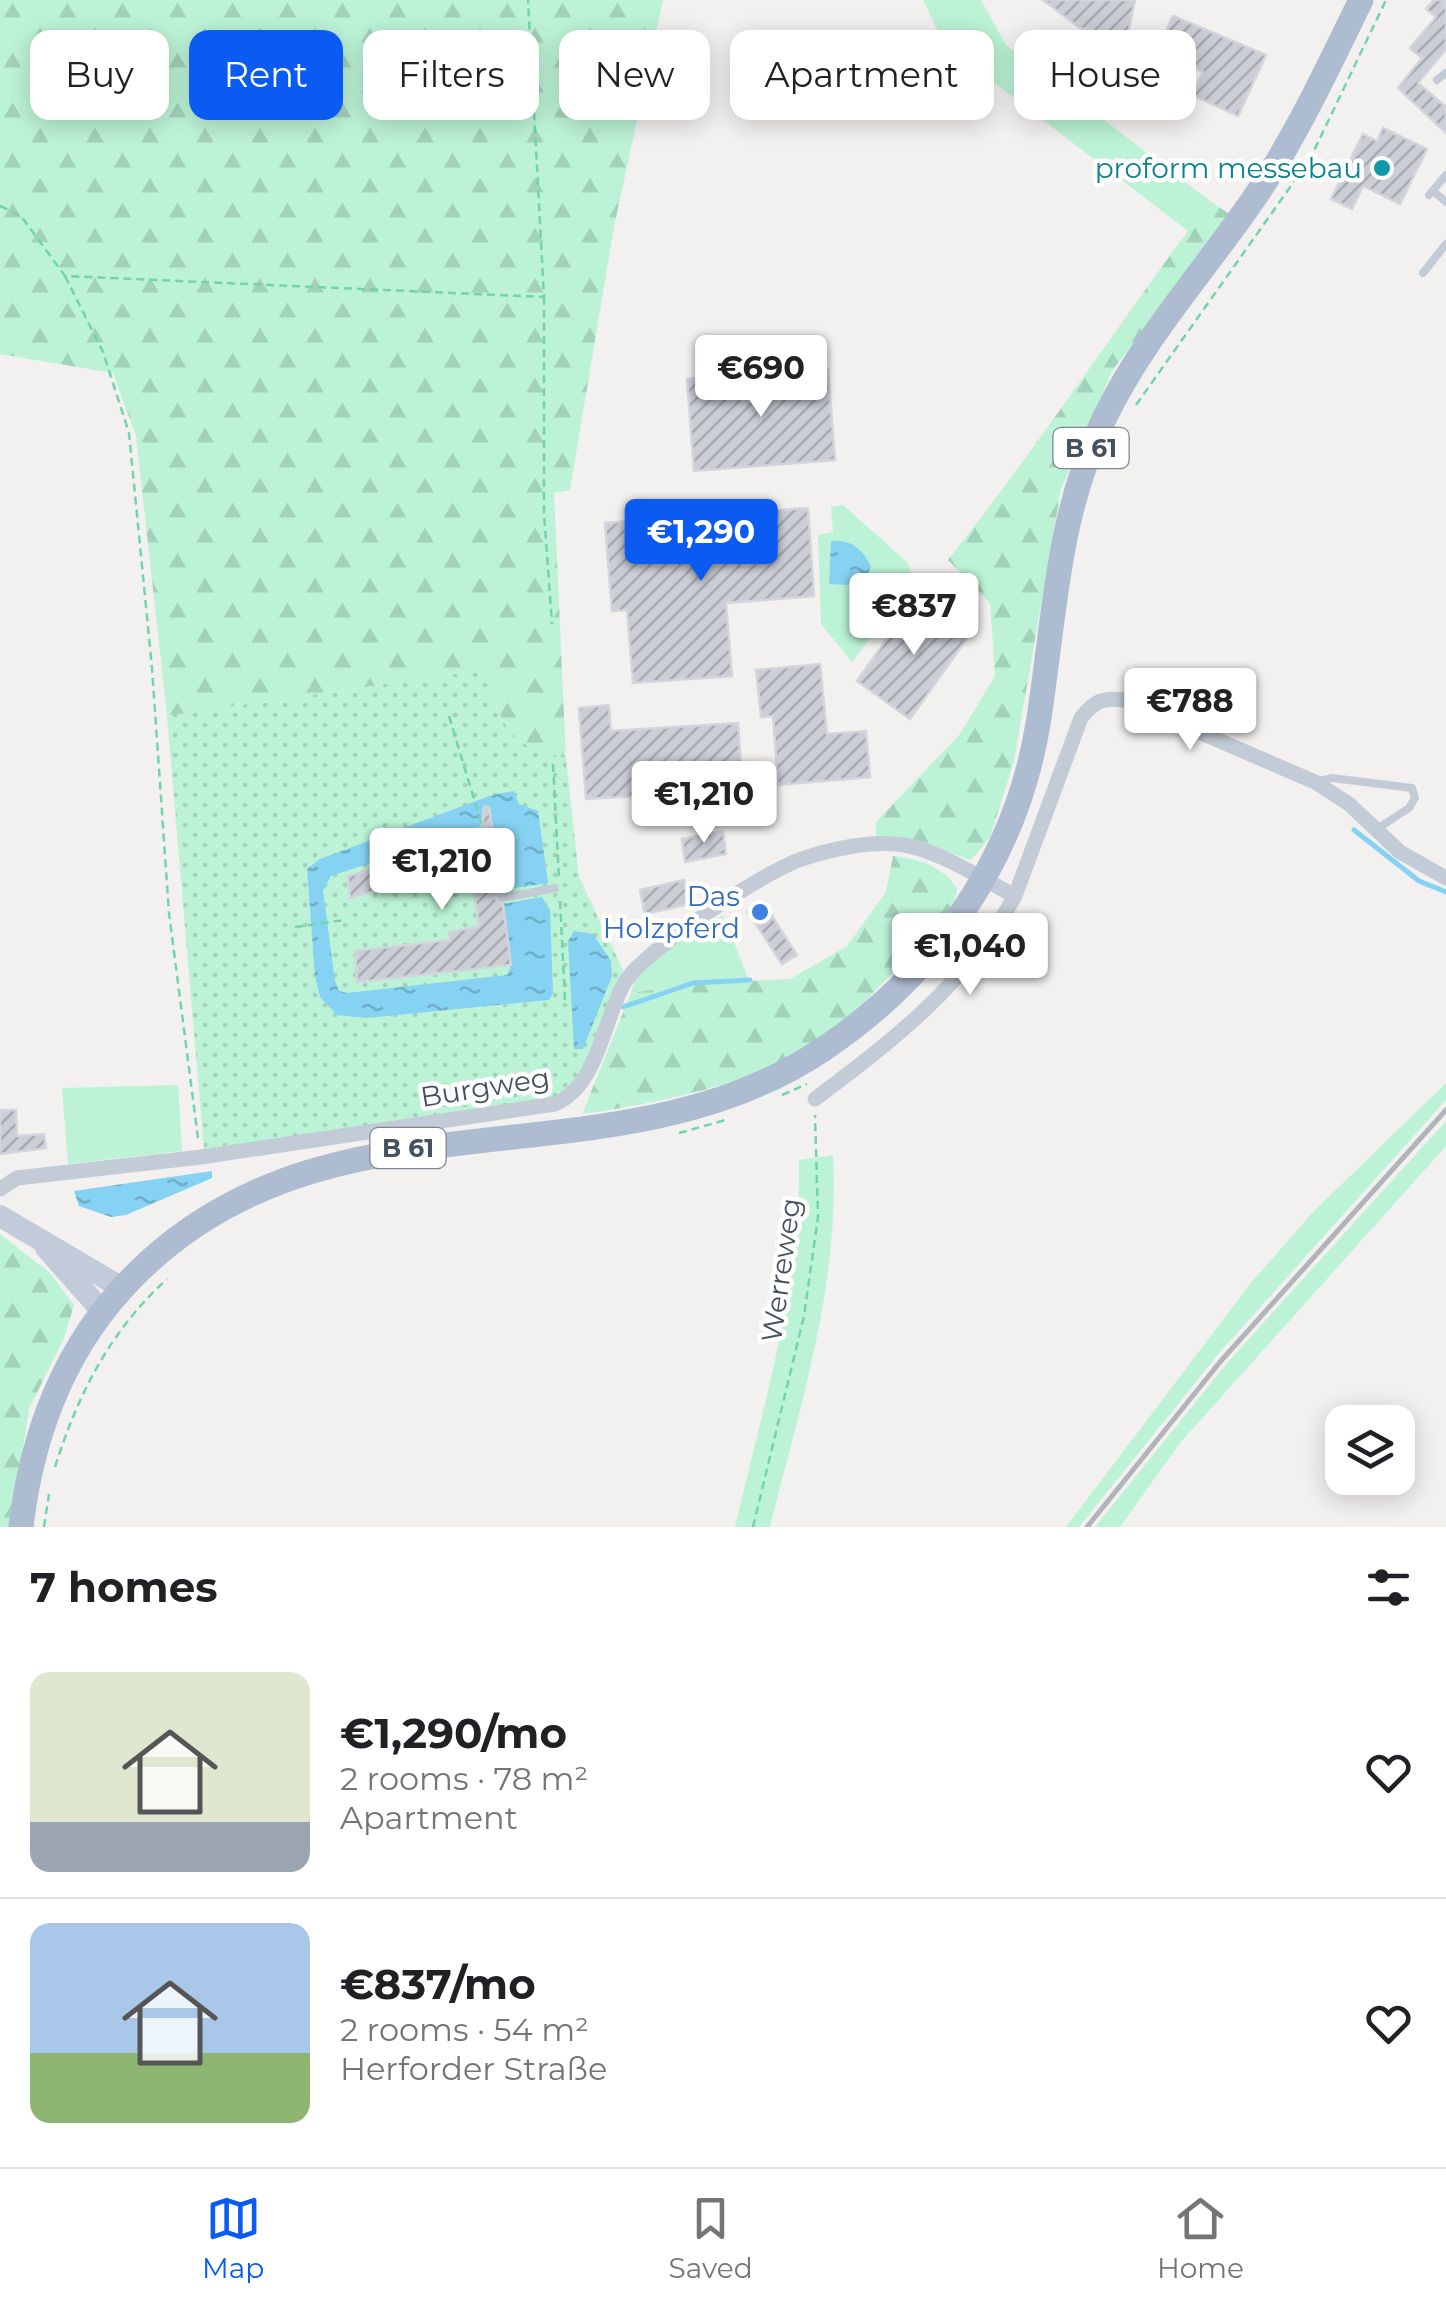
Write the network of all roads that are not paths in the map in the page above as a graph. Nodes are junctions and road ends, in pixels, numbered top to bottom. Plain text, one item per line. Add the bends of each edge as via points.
1 (1362, 0) edge
2 (1446, 73) edge
3 (1437, 80) dead end
4 (1446, 175) edge
5 (1446, 202) edge
6 (1446, 244) edge
7 (1422, 273) dead end
8 (1315, 782) junction
9 (1377, 829) junction
10 (1446, 878) edge
11 (983, 880) junction
12 (556, 888) dead end
13 (1015, 896) junction
14 (502, 898) dead end
15 (815, 1099) road end
16 (0, 1189) edge
17 (0, 1216) edge
18 (32, 1235) junction
19 (122, 1288) junction
20 (102, 1311) junction
21 (22, 1527) edge

1 - 11 main road, B 61 via 1261,187 1125,378 1080,473 1058,555 1031,755
2 - 3 lane
4 - 5 lane via 1431,193
6 - 7 lane
8 - 9 street
8 - 9 lane via 1332,778 1412,788 1410,808
8 - 13 street via 1125,700 1106,698 1081,718
9 - 10 street via 1400,852
11 - 13 street
11 - 16 street, Burgweg via 906,845 870,844 798,860 666,940 637,966 581,1085 567,1099 201,1157 17,1178
11 - 19 main road, B 61 via 942,941 882,1006 772,1079 639,1119 371,1154 282,1179 208,1214
12 - 14 lane
13 - 15 street via 986,946 939,997
17 - 18 main road
18 - 19 main road
18 - 20 main road
19 - 20 main road, B 61
20 - 21 main road, B 61 via 41,1421

